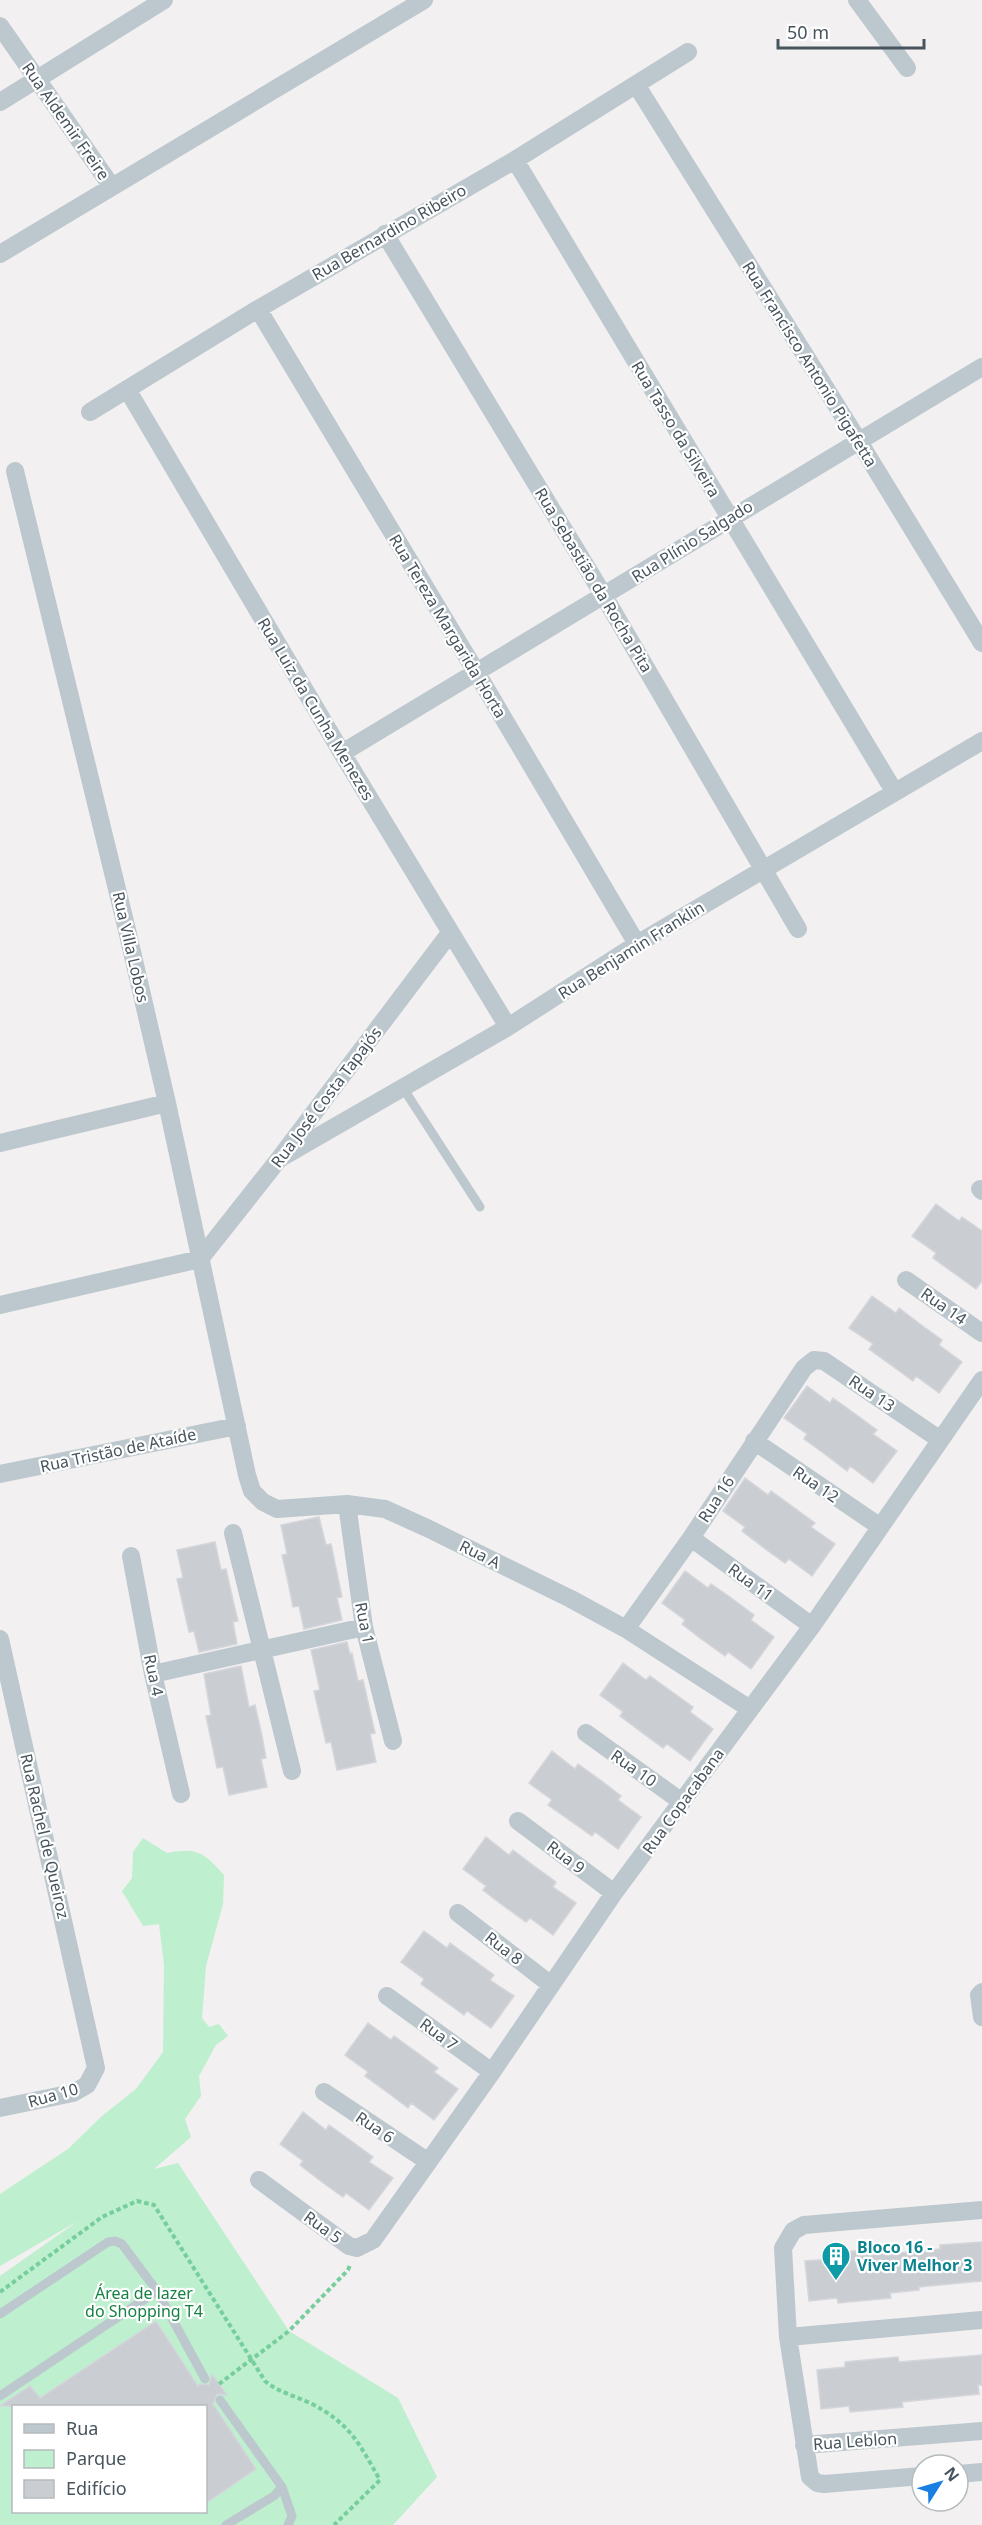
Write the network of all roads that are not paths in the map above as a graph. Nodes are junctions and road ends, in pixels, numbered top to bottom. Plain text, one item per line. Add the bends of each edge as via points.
1 (164, 0) edge
2 (424, 0) edge
3 (857, 0) edge
4 (0, 26) edge
5 (688, 52) dead end
6 (907, 68) dead end
7 (37, 79) junction
8 (637, 86) junction
9 (0, 102) edge
10 (515, 160) junction
11 (112, 187) junction
12 (385, 234) junction
13 (0, 254) edge
14 (258, 309) junction
15 (982, 367) edge
16 (127, 389) junction
17 (90, 412) dead end
18 (858, 440) junction
19 (15, 471) dead end
20 (729, 518) junction
21 (604, 596) junction
22 (982, 643) edge
23 (475, 670) junction
24 (982, 741) edge
25 (342, 753) junction
26 (894, 791) junction
27 (765, 869) junction
28 (798, 929) dead end
29 (450, 933) junction
30 (637, 944) junction
31 (508, 1027) junction
32 (403, 1088) junction
33 (167, 1103) junction
34 (0, 1143) edge
35 (279, 1159) junction
36 (480, 1207) dead end
37 (200, 1259) junction
38 (906, 1280) dead end
39 (0, 1305) edge
40 (982, 1333) edge
41 (804, 1368) joint
42 (982, 1380) edge
43 (237, 1426) junction
44 (939, 1438) junction
45 (754, 1441) junction
46 (0, 1474) edge
47 (346, 1504) junction
48 (879, 1526) junction
49 (233, 1533) dead end
50 (691, 1538) junction
51 (131, 1556) dead end
52 (812, 1626) junction
53 (364, 1627) junction
54 (626, 1629) junction
55 (0, 1639) edge
56 (263, 1650) junction
57 (153, 1674) junction
58 (750, 1709) junction
59 (586, 1733) dead end
60 (393, 1741) dead end
61 (292, 1772) dead end
62 (181, 1794) dead end
63 (682, 1802) junction
64 (518, 1821) dead end
65 (614, 1893) junction
66 (458, 1912) dead end
67 (550, 1984) junction
68 (982, 1992) edge
69 (387, 1996) dead end
70 (982, 2017) edge
71 (89, 2033) joint
72 (492, 2072) junction
73 (324, 2092) dead end
74 (0, 2108) edge
75 (427, 2162) junction
76 (259, 2180) dead end
77 (982, 2210) edge
78 (386, 2224) joint
79 (157, 2291) junction
80 (0, 2314) edge
81 (982, 2320) edge
82 (788, 2337) junction
83 (205, 2379) dead end
84 (0, 2396) edge
85 (219, 2400) dead end
86 (982, 2431) edge
87 (804, 2445) junction
88 (910, 2477) edge
89 (282, 2487) junction
90 (226, 2525) edge
91 (288, 2525) edge

1 - 7 street
2 - 11 street
3 - 6 street
4 - 7 street, Rua Aldemir Freire
5 - 8 street, Rua Bernardino Ribeiro
7 - 9 street
7 - 11 street, Rua Aldemir Freire
8 - 10 street, Rua Bernardino Ribeiro
8 - 18 street, Rua Francisco Antonio Pigafetta
10 - 12 street, Rua Bernardino Ribeiro
10 - 20 street, Rua Tasso da Silveira
11 - 13 street
12 - 14 street, Rua Bernardino Ribeiro
12 - 21 street, Rua Sebastião da Rocha Pita
14 - 16 street, Rua Bernardino Ribeiro
14 - 23 street, Rua Tereza Margarida Horta
15 - 18 street, Rua Plínio Salgado
16 - 17 street, Rua Bernardino Ribeiro
16 - 25 street, Rua Luiz da Cunha Menezes
18 - 20 street, Rua Plínio Salgado
18 - 22 street, Rua Francisco Antonio Pigafetta
19 - 33 street, Rua Villa Lobos
20 - 21 street, Rua Plínio Salgado
20 - 26 street, Rua Tasso da Silveira
21 - 23 street, Rua Plínio Salgado
21 - 27 street, Rua Sebastião da Rocha Pita
23 - 25 street, Rua Plínio Salgado
23 - 30 street, Rua Tereza Margarida Horta
24 - 26 street, Rua Benjamin Franklin
25 - 29 street, Rua Luiz da Cunha Menezes
26 - 27 street, Rua Benjamin Franklin
27 - 28 street, Rua Sebastião da Rocha Pita
27 - 30 street, Rua Benjamin Franklin
29 - 31 street, Rua Luiz da Cunha Menezes
29 - 35 street, Rua José Costa Tapajós
30 - 31 street, Rua Benjamin Franklin
31 - 32 street, Rua Benjamin Franklin
32 - 35 street, Rua Benjamin Franklin
32 - 36 lane
33 - 34 street
33 - 37 street, Rua Villa Lobos
35 - 37 street, Rua José Costa Tapajós
37 - 39 street
37 - 43 street, Rua Villa Lobos
38 - 40 street, Rua 14
41 - 44 street, Rua 13 via 814,1360 824,1361
41 - 45 street, Rua 16
42 - 44 street, Rua Copacabana
43 - 46 street, Rua Tristão de Ataíde
43 - 47 street, Rua A via 249,1483 263,1502 291,1510
44 - 48 street, Rua Copacabana
45 - 48 street, Rua 12
45 - 50 street, Rua 16
47 - 53 street, Rua 1
47 - 54 street, Rua A via 385,1509
48 - 52 street, Rua Copacabana
49 - 56 street
50 - 52 street, Rua 11
50 - 54 street, Rua 16
51 - 57 street, Rua 4
52 - 58 street, Rua Copacabana
53 - 56 street
53 - 60 street, Rua 1
54 - 58 street, Rua A
55 - 71 street, Rua Rachel de Queiroz
56 - 57 street
56 - 61 street
57 - 62 street, Rua 4
58 - 63 street, Rua Copacabana
59 - 63 street, Rua 10
63 - 65 street, Rua Copacabana
64 - 65 street, Rua 9
65 - 67 street, Rua Copacabana
66 - 67 street, Rua 8
67 - 72 street, Rua Copacabana
68 - 70 street
69 - 72 street, Rua 7
71 - 74 street, Rua 10 via 96,2068 87,2085 73,2093
72 - 75 street, Rua Copacabana
73 - 75 street, Rua 6
75 - 78 street, Rua Copacabana
76 - 78 street, Rua 5 via 338,2239 357,2248 373,2240
77 - 82 street via 804,2225 793,2231 783,2248
79 - 80 lane via 122,2244 108,2242
79 - 83 lane
79 - 84 lane
81 - 82 street
82 - 87 street
85 - 89 lane
86 - 87 street, Rua Leblon
87 - 88 street, Rua Leblon via 810,2477 817,2483
89 - 90 lane
89 - 91 lane via 292,2516

